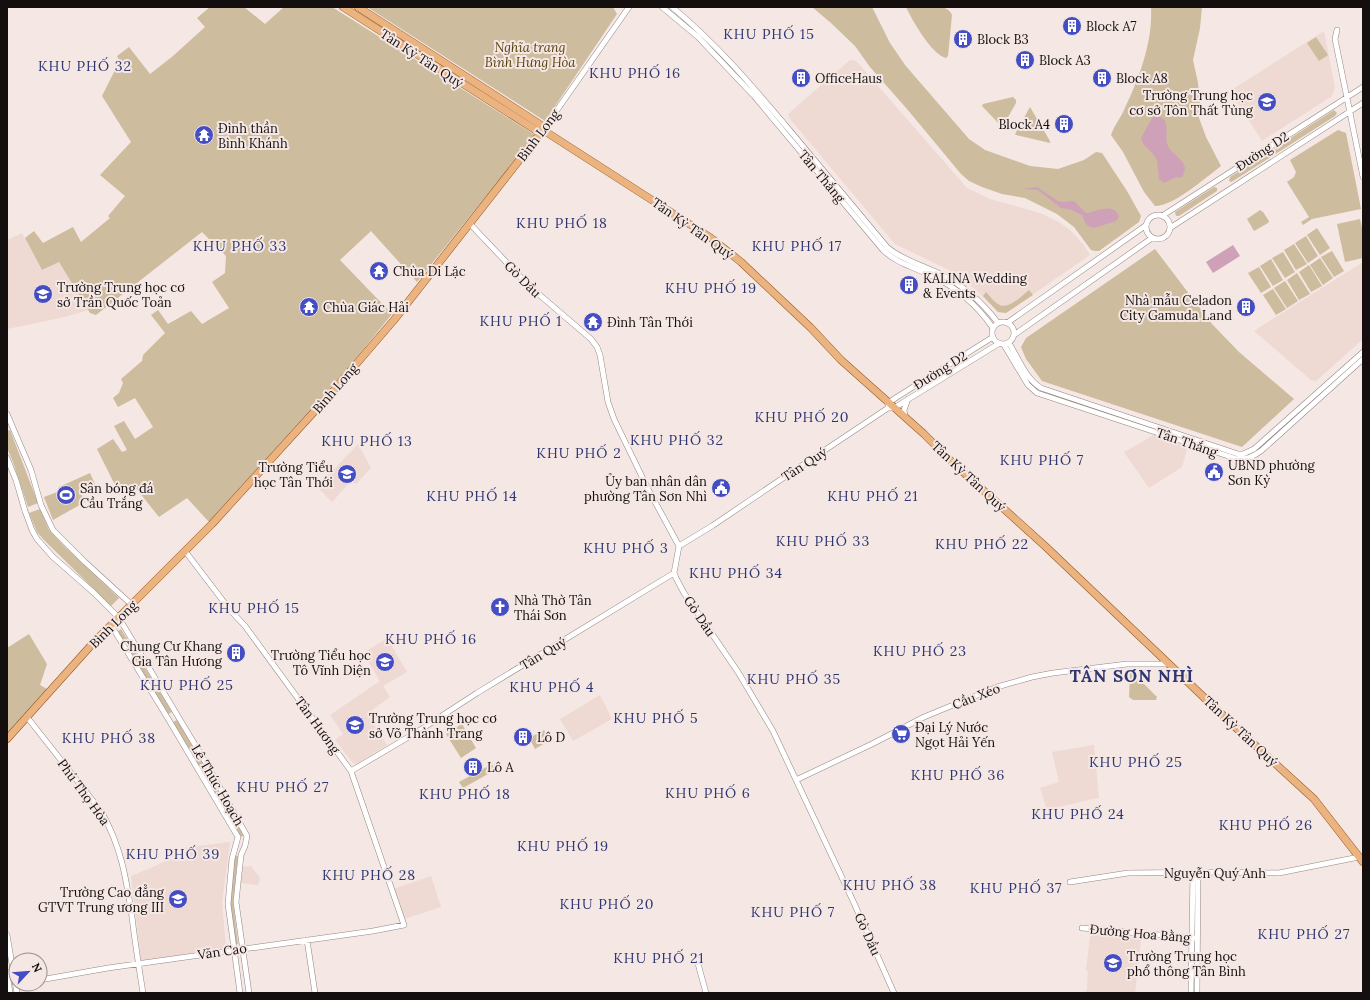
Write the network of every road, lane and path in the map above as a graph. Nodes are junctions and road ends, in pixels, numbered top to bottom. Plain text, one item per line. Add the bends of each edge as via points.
1 (343, 7) edge
2 (358, 7) edge
3 (629, 7) edge
4 (662, 7) edge
5 (672, 7) edge
6 (1337, 30) dead end
7 (1363, 87) edge
8 (757, 96) junction
9 (1346, 97) junction
10 (1363, 103) edge
11 (1349, 112) junction
12 (777, 119) junction
13 (543, 130) junction
14 (1363, 177) edge
15 (1162, 216) junction
16 (470, 224) junction
17 (1145, 226) junction
18 (1170, 228) junction
19 (1152, 238) junction
20 (1007, 323) junction
21 (998, 324) junction
22 (994, 328) junction
23 (1014, 335) junction
24 (992, 337) junction
25 (1004, 344) junction
26 (1363, 352) edge
27 (1363, 359) edge
28 (880, 396) junction
29 (1318, 396) junction
30 (897, 397) junction
31 (909, 398) junction
32 (890, 406) junction
33 (7, 414) edge
34 (905, 417) junction
35 (7, 458) edge
36 (679, 546) junction
37 (185, 551) junction
38 (674, 573) junction
39 (132, 605) junction
40 (119, 618) junction
41 (111, 625) junction
42 (1169, 664) junction
43 (27, 717) junction
44 (7, 739) edge
45 (351, 771) junction
46 (796, 780) junction
47 (1361, 859) edge
48 (1196, 872) junction
49 (1070, 882) dead end
50 (404, 925) joint
51 (1082, 928) dead end
52 (7, 935) edge
53 (1195, 938) junction
54 (307, 940) junction
55 (242, 948) junction
56 (234, 950) junction
57 (10, 952) edge
58 (697, 960) dead end
59 (139, 963) junction
60 (7, 972) edge
61 (48, 979) edge
62 (8, 984) edge
63 (143, 993) edge
64 (240, 993) edge
65 (249, 993) edge
66 (315, 993) edge
67 (706, 993) edge
68 (894, 993) edge
69 (1191, 993) edge
70 (1196, 993) edge

1 - 13 main road, Tân Kỳ Tân Quý via 537,131
2 - 13 main road, Tân Kỳ Tân Quý via 541,125
3 - 13 street, Bình Long
4 - 8 street, Tân Thắng via 698,37
5 - 8 street, Tân Thắng via 723,54
6 - 9 street via 1335,39
7 - 9 street, Đường D2
8 - 12 street, Tân Thắng
9 - 11 street
9 - 15 street, Đường D2
10 - 11 street, Đường D2
11 - 14 street
11 - 18 street, Đường D2
12 - 21 street, Tân Thắng via 887,247 896,254 942,274 964,288 985,307
12 - 22 street, Tân Thắng via 888,254 951,286 974,303
13 - 16 main road, Bình Long
13 - 28 main road, Tân Kỳ Tân Quý via 711,238 811,328
15 - 17 street via 1150,217
15 - 18 street via 1168,220
16 - 36 street, Gò Dầu via 528,285 597,346 608,402 614,418
16 - 37 main road, Bình Long via 338,386
17 - 19 street
17 - 20 street
18 - 19 street via 1163,239
19 - 23 street
20 - 21 street
20 - 23 street
21 - 22 street
22 - 24 street
23 - 25 street via 1013,339
24 - 25 street
24 - 30 street, Đường D2
25 - 29 street, Tân Thắng via 1028,385 1037,393 1237,459 1266,442
25 - 31 street, Đường D2
26 - 29 street, Tân Thắng
27 - 29 street, Tân Thắng
28 - 30 street
28 - 32 main road, Tân Kỳ Tân Quý
30 - 32 street, Đường D2
31 - 32 street, Đường D2
31 - 34 street via 904,410
32 - 34 main road, Tân Kỳ Tân Quý
32 - 36 street, Tân Quý
33 - 39 street via 53,530
34 - 42 main road, Tân Kỳ Tân Quý
35 - 40 street, Lê Thúc Hoạch via 32,530 53,557
36 - 38 street
37 - 39 main road, Bình Long
37 - 45 street, Tân Hương via 252,635
38 - 45 street, Tân Quý
38 - 46 street, Gò Dầu via 773,731
39 - 40 main road, Bình Long
40 - 41 main road, Bình Long
40 - 55 street, Lê Thúc Hoạch via 247,836 241,855 236,902
41 - 43 main road, Bình Long
41 - 56 street, Lê Thúc Hoạch via 238,837 232,859 228,904
42 - 46 street, Cầu Xéo via 1127,664 1053,673 998,687 924,717
42 - 47 main road, Tân Kỳ Tân Quý via 1314,799
43 - 44 main road, Bình Long
43 - 59 street, Phú Thọ Hòa via 110,826 125,874
45 - 50 street, Tân Hương
46 - 68 street, Gò Dầu
47 - 48 street, Nguyễn Quý Anh via 1279,872
48 - 49 street, Nguyễn Quý Anh via 1128,873
48 - 53 street
50 - 54 street, Văn Cao
51 - 53 street, Đường Hoa Bằng
52 - 57 street
53 - 69 street
53 - 70 street
54 - 55 street, Văn Cao
54 - 66 street
55 - 56 street, Văn Cao
55 - 65 street, Lê Thúc Hoạch
56 - 59 street, Văn Cao
56 - 64 street, Lê Thúc Hoạch
58 - 67 street
59 - 61 street, Văn Cao
59 - 63 street, Phú Thọ Hòa
60 - 62 street

